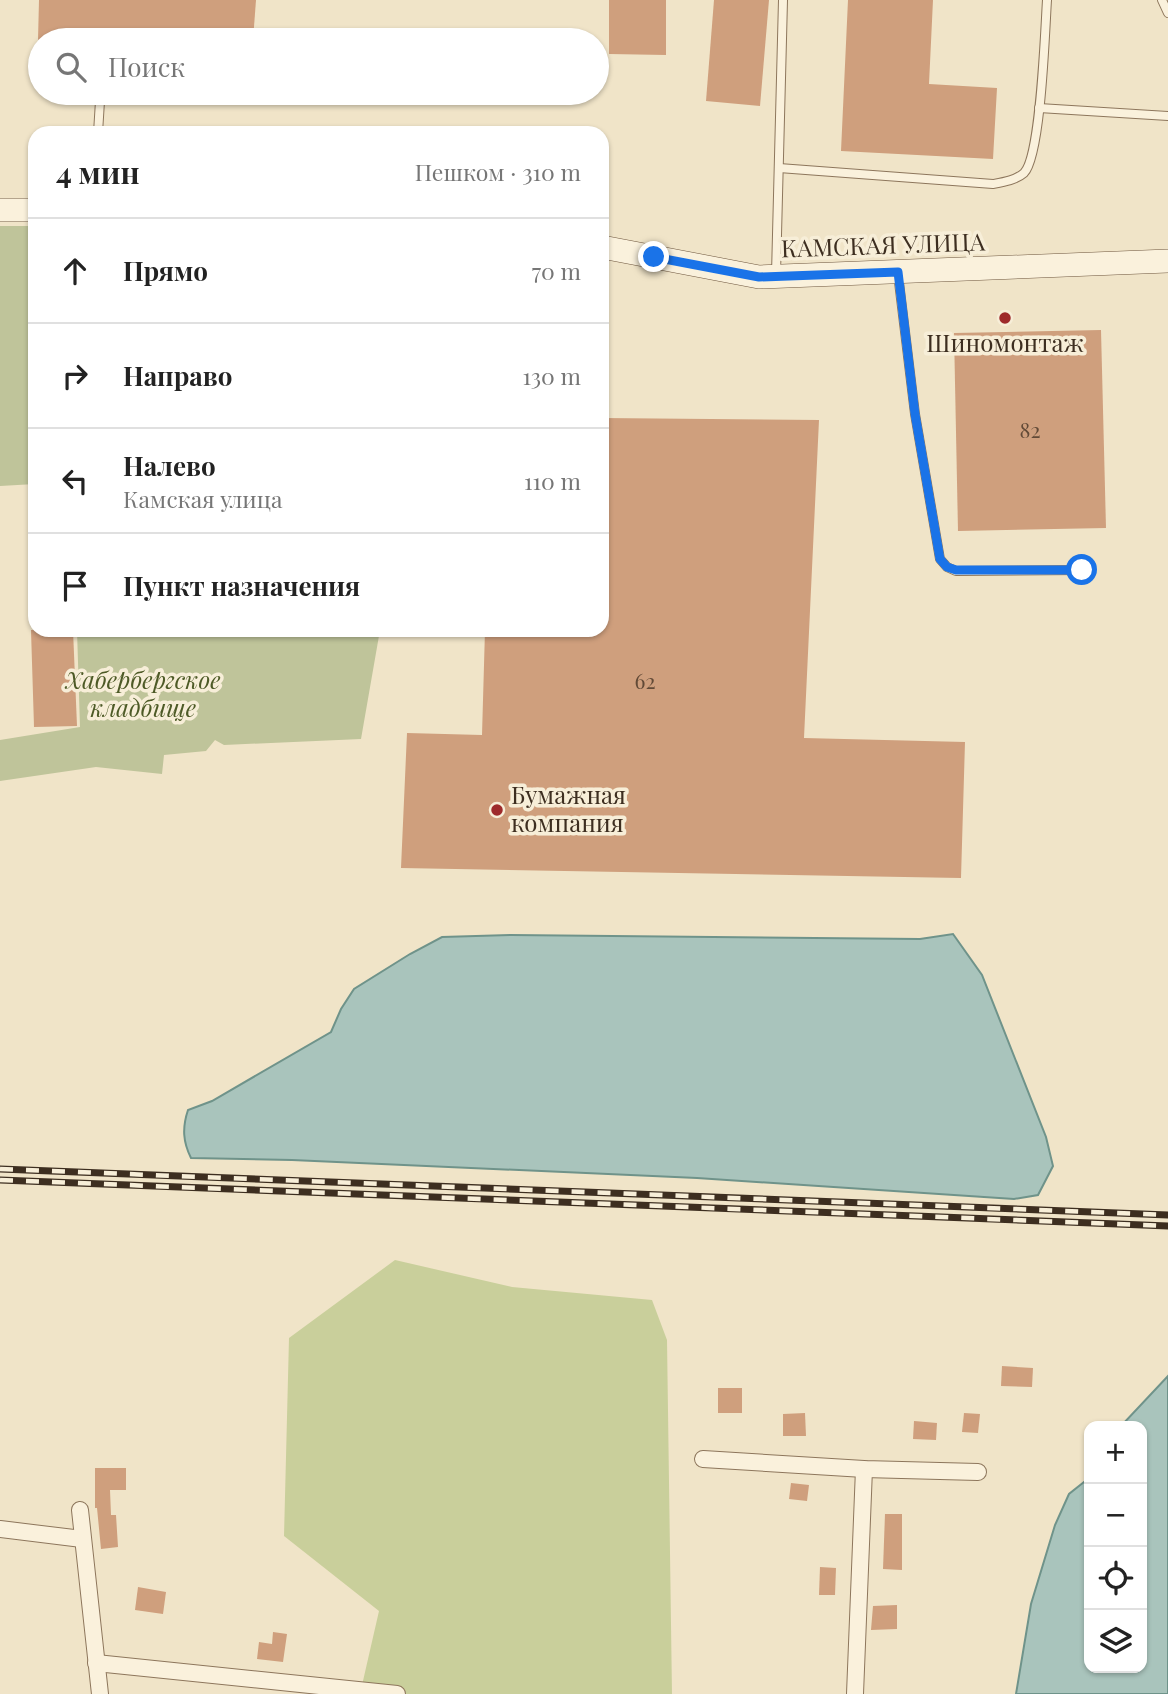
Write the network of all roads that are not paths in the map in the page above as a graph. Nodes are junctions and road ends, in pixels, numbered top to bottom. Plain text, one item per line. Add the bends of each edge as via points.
1 (783, 0) edge
2 (1047, 0) edge
3 (1162, 0) edge
4 (1168, 13) edge
5 (100, 105) edge
6 (1040, 108) junction
7 (1168, 116) edge
8 (98, 126) edge
9 (779, 168) junction
10 (0, 210) edge
11 (28, 210) edge
12 (609, 248) edge
13 (1168, 261) edge
14 (898, 272) junction
15 (776, 277) junction
16 (1082, 570) dead end
17 (704, 1459) dead end
18 (864, 1469) junction
19 (978, 1472) dead end
20 (80, 1510) dead end
21 (0, 1529) edge
22 (82, 1539) junction
23 (96, 1662) junction
24 (397, 1693) edge
25 (100, 1694) edge
26 (855, 1694) edge

1 - 9 lane
2 - 6 lane
3 - 4 lane
5 - 8 lane
6 - 7 lane
6 - 9 lane via 1030,164 1023,173 1002,183
9 - 15 lane
10 - 11 main road
12 - 15 main road, КАМСКАЯ УЛИЦА
13 - 14 main road, КАМСКАЯ УЛИЦА
14 - 15 main road, КАМСКАЯ УЛИЦА
14 - 16 lane via 915,414 940,559 956,570
17 - 18 street
18 - 19 street
18 - 26 street
20 - 22 street
21 - 22 street
22 - 23 street
23 - 24 street
23 - 25 street

